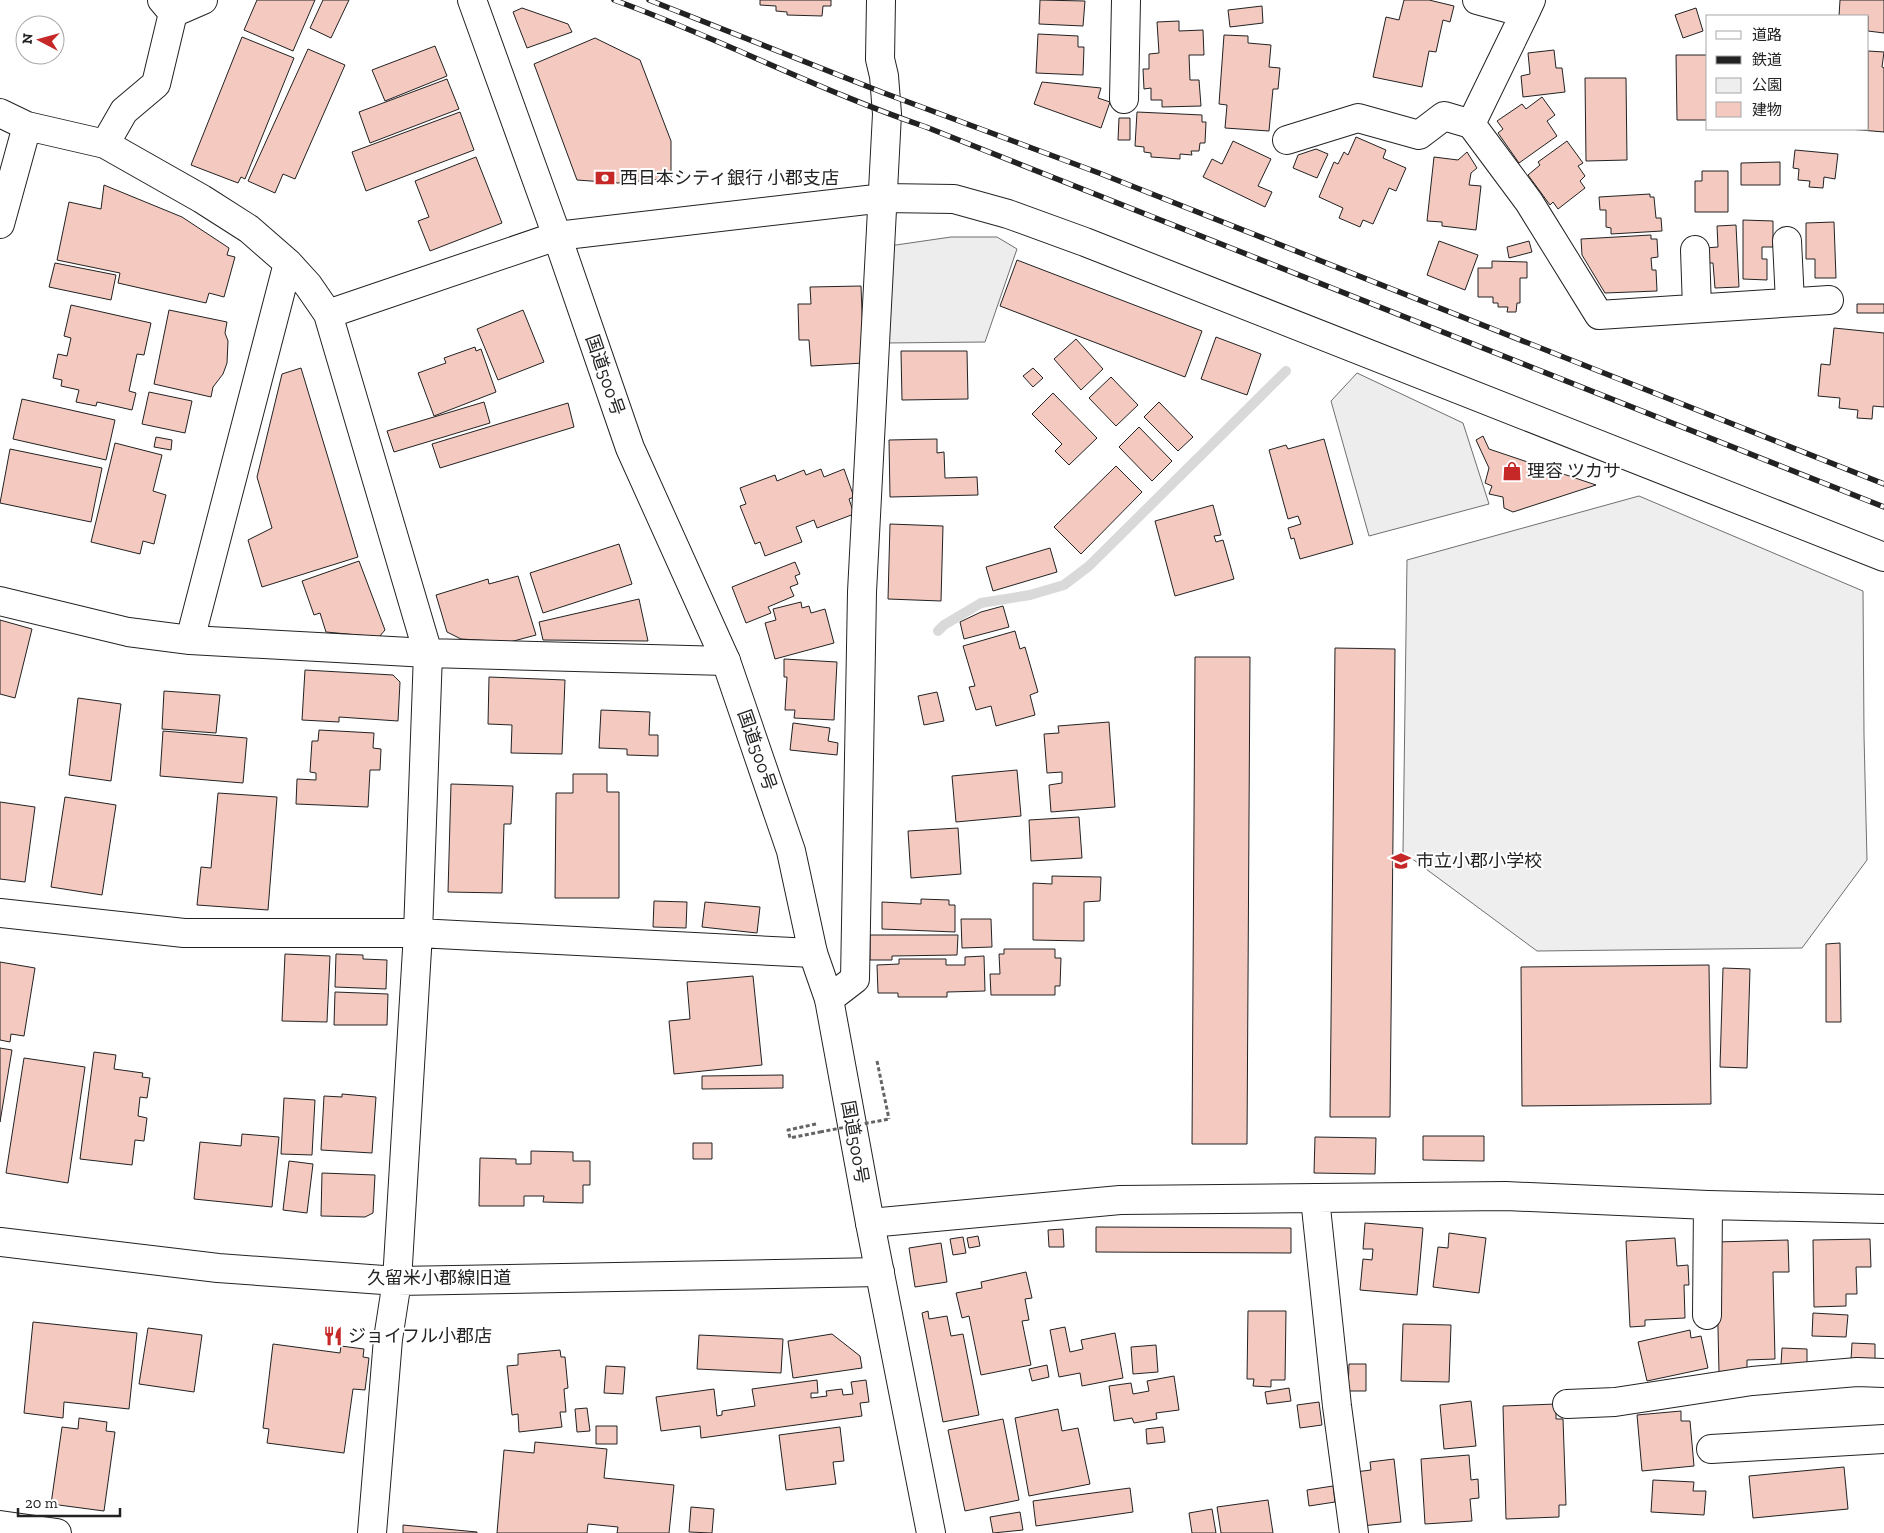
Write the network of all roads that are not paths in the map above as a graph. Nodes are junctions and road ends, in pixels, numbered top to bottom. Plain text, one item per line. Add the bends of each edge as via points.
1 (204, 0) edge
2 (472, 0) edge
3 (881, 0) edge
4 (1126, 0) edge
5 (1477, 0) edge
6 (1528, 6) edge
7 (167, 7) edge
8 (1124, 99) dead end
9 (0, 114) edge
10 (1471, 124) junction
11 (27, 126) junction
12 (1287, 140) dead end
13 (105, 144) junction
14 (884, 198) junction
15 (0, 224) edge
16 (557, 236) junction
17 (1787, 241) dead end
18 (1695, 250) dead end
19 (288, 263) junction
20 (1829, 300) dead end
21 (1790, 302) junction
22 (1697, 308) junction
23 (328, 314) junction
24 (1884, 557) edge
25 (0, 601) edge
26 (190, 640) junction
27 (428, 653) junction
28 (726, 661) junction
29 (0, 913) edge
30 (418, 933) junction
31 (813, 953) junction
32 (829, 999) junction
33 (1315, 1198) junction
34 (1708, 1205) junction
35 (1884, 1208) edge
36 (870, 1223) junction
37 (0, 1242) edge
38 (880, 1272) junction
39 (397, 1281) junction
40 (1707, 1315) dead end
41 (1884, 1373) edge
42 (1567, 1404) dead end
43 (1884, 1440) edge
44 (1711, 1449) dead end
45 (0, 1525) edge
46 (57, 1533) edge
47 (372, 1533) edge
48 (931, 1533) edge
49 (1354, 1533) edge

1 - 7 main road
2 - 16 main road, 国道500号
3 - 14 main road via 880,58 887,114
4 - 8 main road
5 - 6 main road
6 - 10 main road
7 - 13 main road via 156,84 124,111
9 - 11 main road
10 - 12 main road via 1444,116 1420,135 1358,118
10 - 22 main road via 1528,202 1599,315
11 - 13 main road
11 - 15 main road
13 - 19 main road via 249,229
14 - 16 main road
14 - 24 main road via 954,199 1008,214
14 - 32 main road via 862,592 855,979
16 - 23 main road
16 - 28 main road, 国道500号 via 630,448
17 - 21 main road
18 - 22 main road
19 - 23 main road
19 - 26 main road
20 - 21 main road
21 - 22 main road
23 - 27 main road
25 - 26 main road via 128,632
26 - 27 main road
27 - 28 main road
27 - 30 main road
28 - 31 main road, 国道500号 via 791,851
29 - 30 main road via 184,933
30 - 31 main road
30 - 39 main road
31 - 32 main road, 国道500号
32 - 36 main road, 国道500号
33 - 34 main road via 1506,1196
33 - 36 main road via 1120,1200
33 - 49 main road
34 - 35 main road
34 - 40 main road
36 - 38 main road, 国道500号
37 - 39 main road, 久留米小郡線旧道 via 218,1268
38 - 39 main road, 久留米小郡線旧道
38 - 48 main road, 国道500号
39 - 47 main road via 388,1339
41 - 42 main road via 1752,1380 1614,1402
43 - 44 main road
45 - 46 main road

